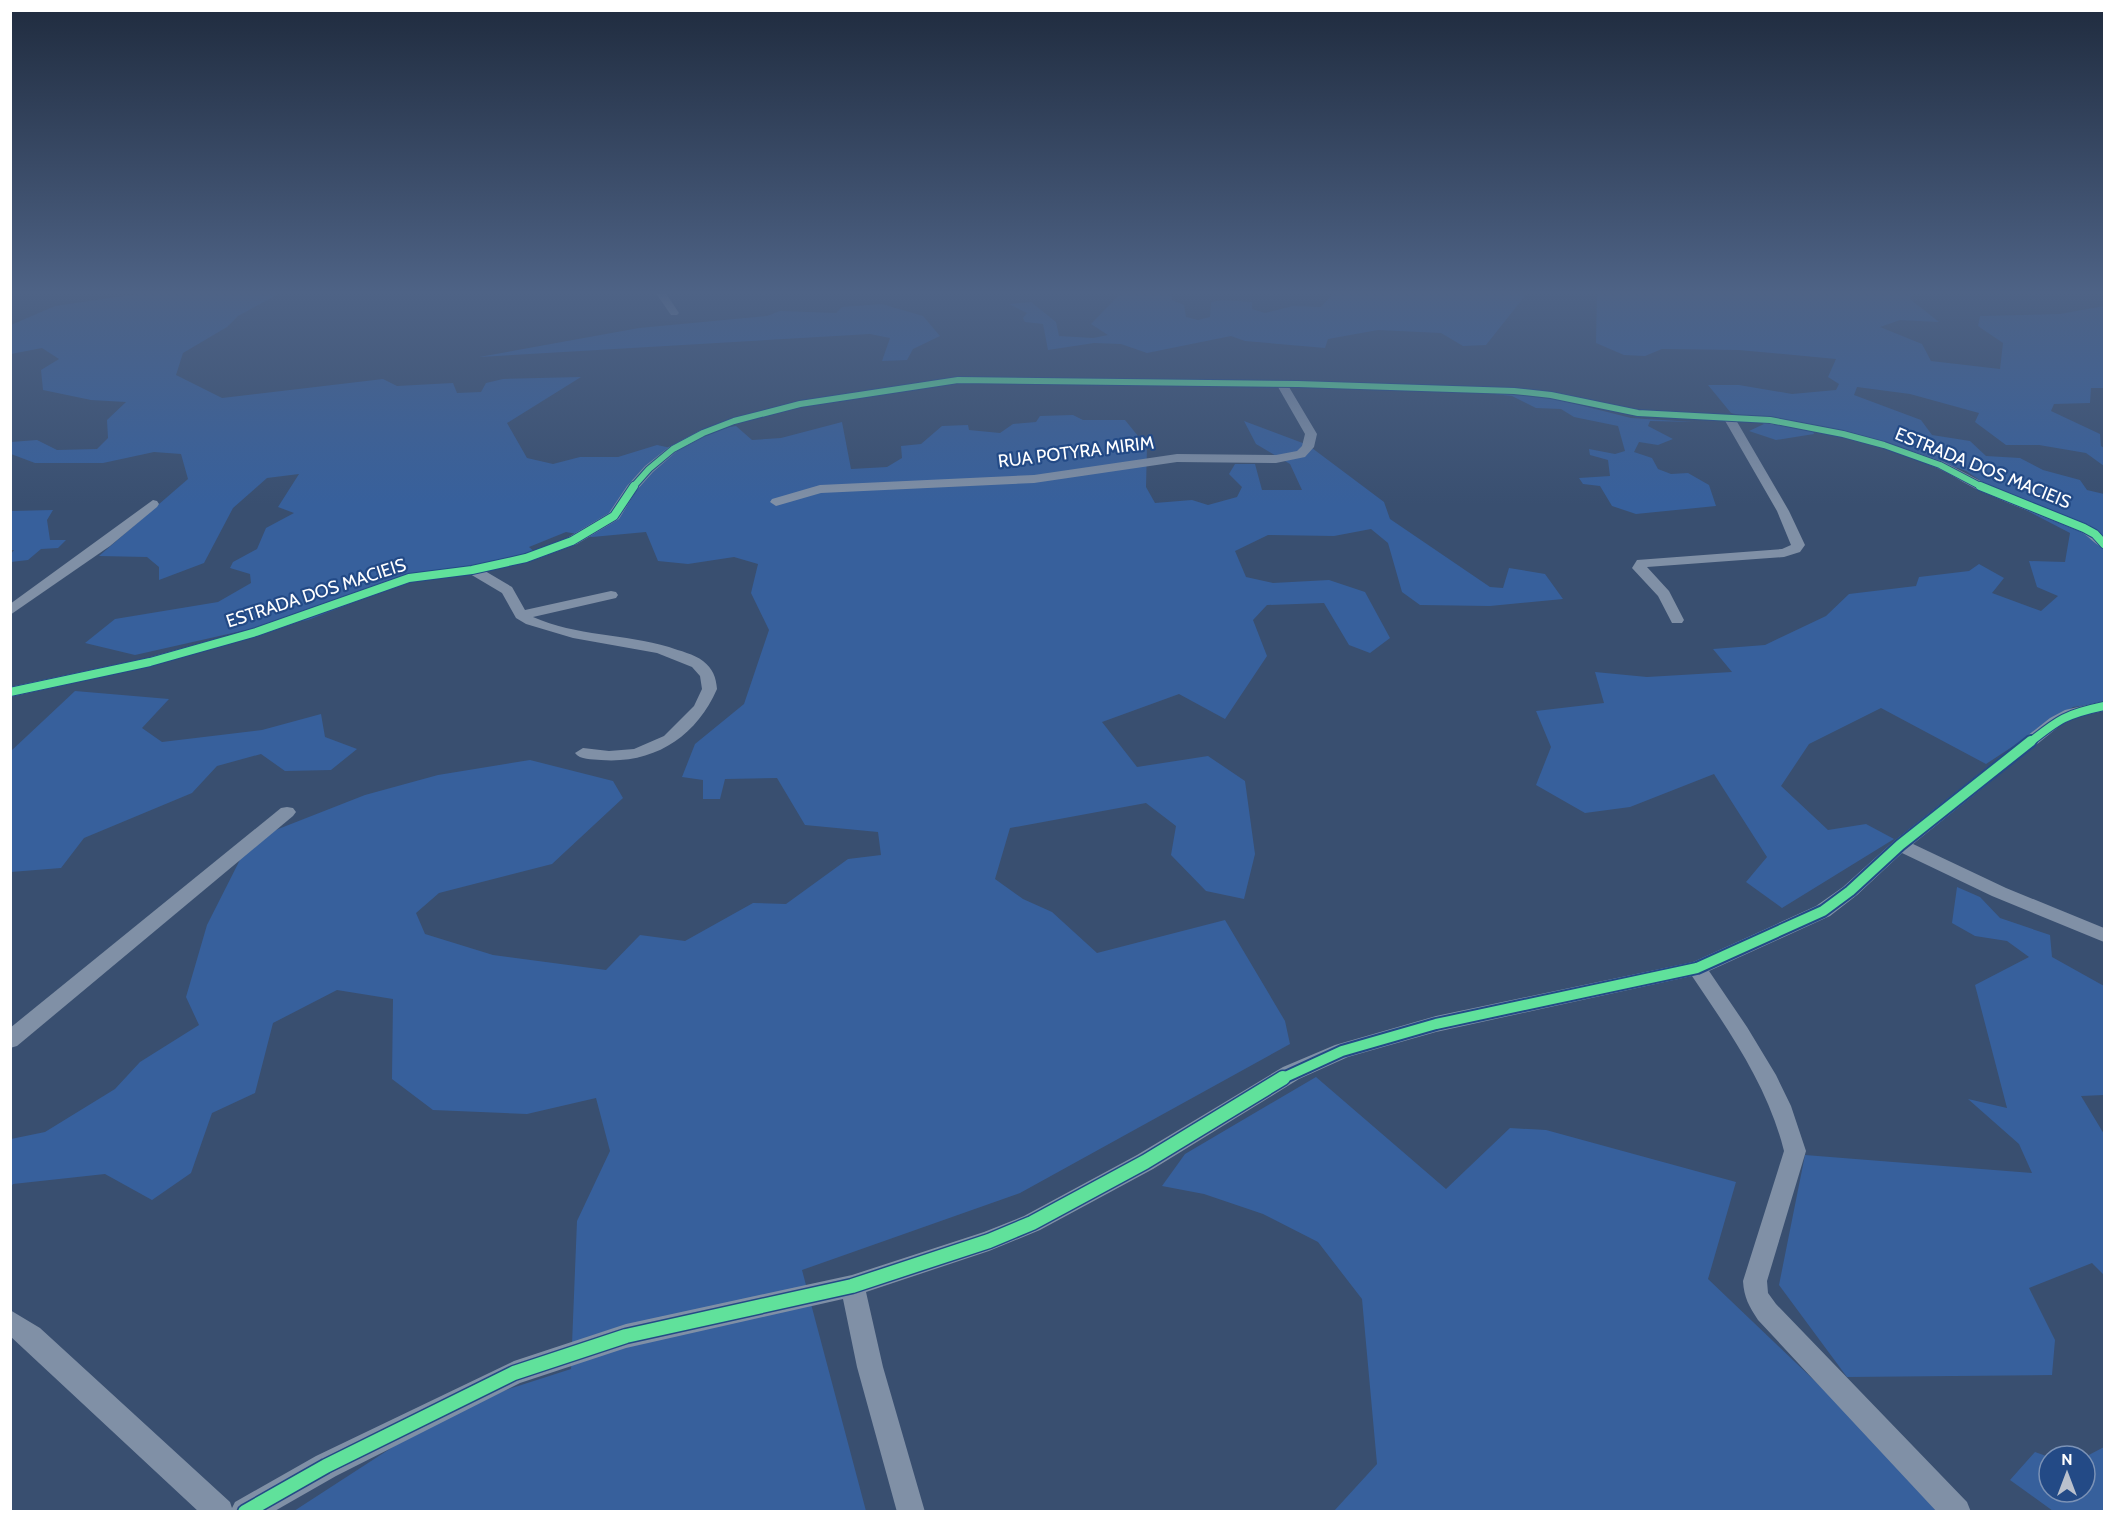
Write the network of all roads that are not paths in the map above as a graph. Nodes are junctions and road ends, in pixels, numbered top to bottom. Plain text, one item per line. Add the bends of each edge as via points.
1 (1282, 384) junction
2 (1728, 416) junction
3 (776, 502) dead end
4 (153, 504) dead end
5 (2104, 544) edge
6 (472, 570) junction
7 (611, 595) dead end
8 (10, 611) edge
9 (521, 615) junction
10 (1677, 620) dead end
11 (10, 692) edge
12 (2104, 706) edge
13 (583, 753) dead end
14 (287, 812) dead end
15 (1900, 845) junction
16 (2104, 934) edge
17 (1697, 968) junction
18 (10, 1040) edge
19 (852, 1286) junction
20 (10, 1321) edge
21 (220, 1512) edge
22 (245, 1512) edge
23 (910, 1512) edge
24 (1957, 1512) edge

1 - 2 street, ESTRADA DOS MACIEIS via 1514,391 1638,413
1 - 3 street, RUA POTYRA MIRIM via 1311,434 1308,447 1293,456 1252,460 1177,458 1034,479 820,489
1 - 6 street, ESTRADA DOS MACIEIS via 973,379 800,404 734,421 679,445 639,480 614,516 572,541 526,558
2 - 5 street, ESTRADA DOS MACIEIS via 1819,429 1884,445 2076,524
2 - 10 street via 1798,545 1784,553 1642,563 1639,568 1664,594
4 - 8 street
6 - 9 street via 507,590
6 - 11 street, ESTRADA DOS MACIEIS via 409,578 222,642
7 - 9 street
9 - 13 street via 549,627 668,649 685,655 704,669 709,679 705,704 659,747 616,757
12 - 15 street via 2071,713 2056,721
14 - 18 street
15 - 16 street via 1999,892
15 - 17 street via 1823,911
17 - 19 street via 1436,1024 1342,1051 1291,1073 1145,1162 1032,1223
17 - 24 street via 1778,1100 1792,1132 1795,1151 1755,1281 1756,1296
19 - 22 street via 626,1336 514,1373 326,1466
19 - 23 street
20 - 21 street via 31,1336

